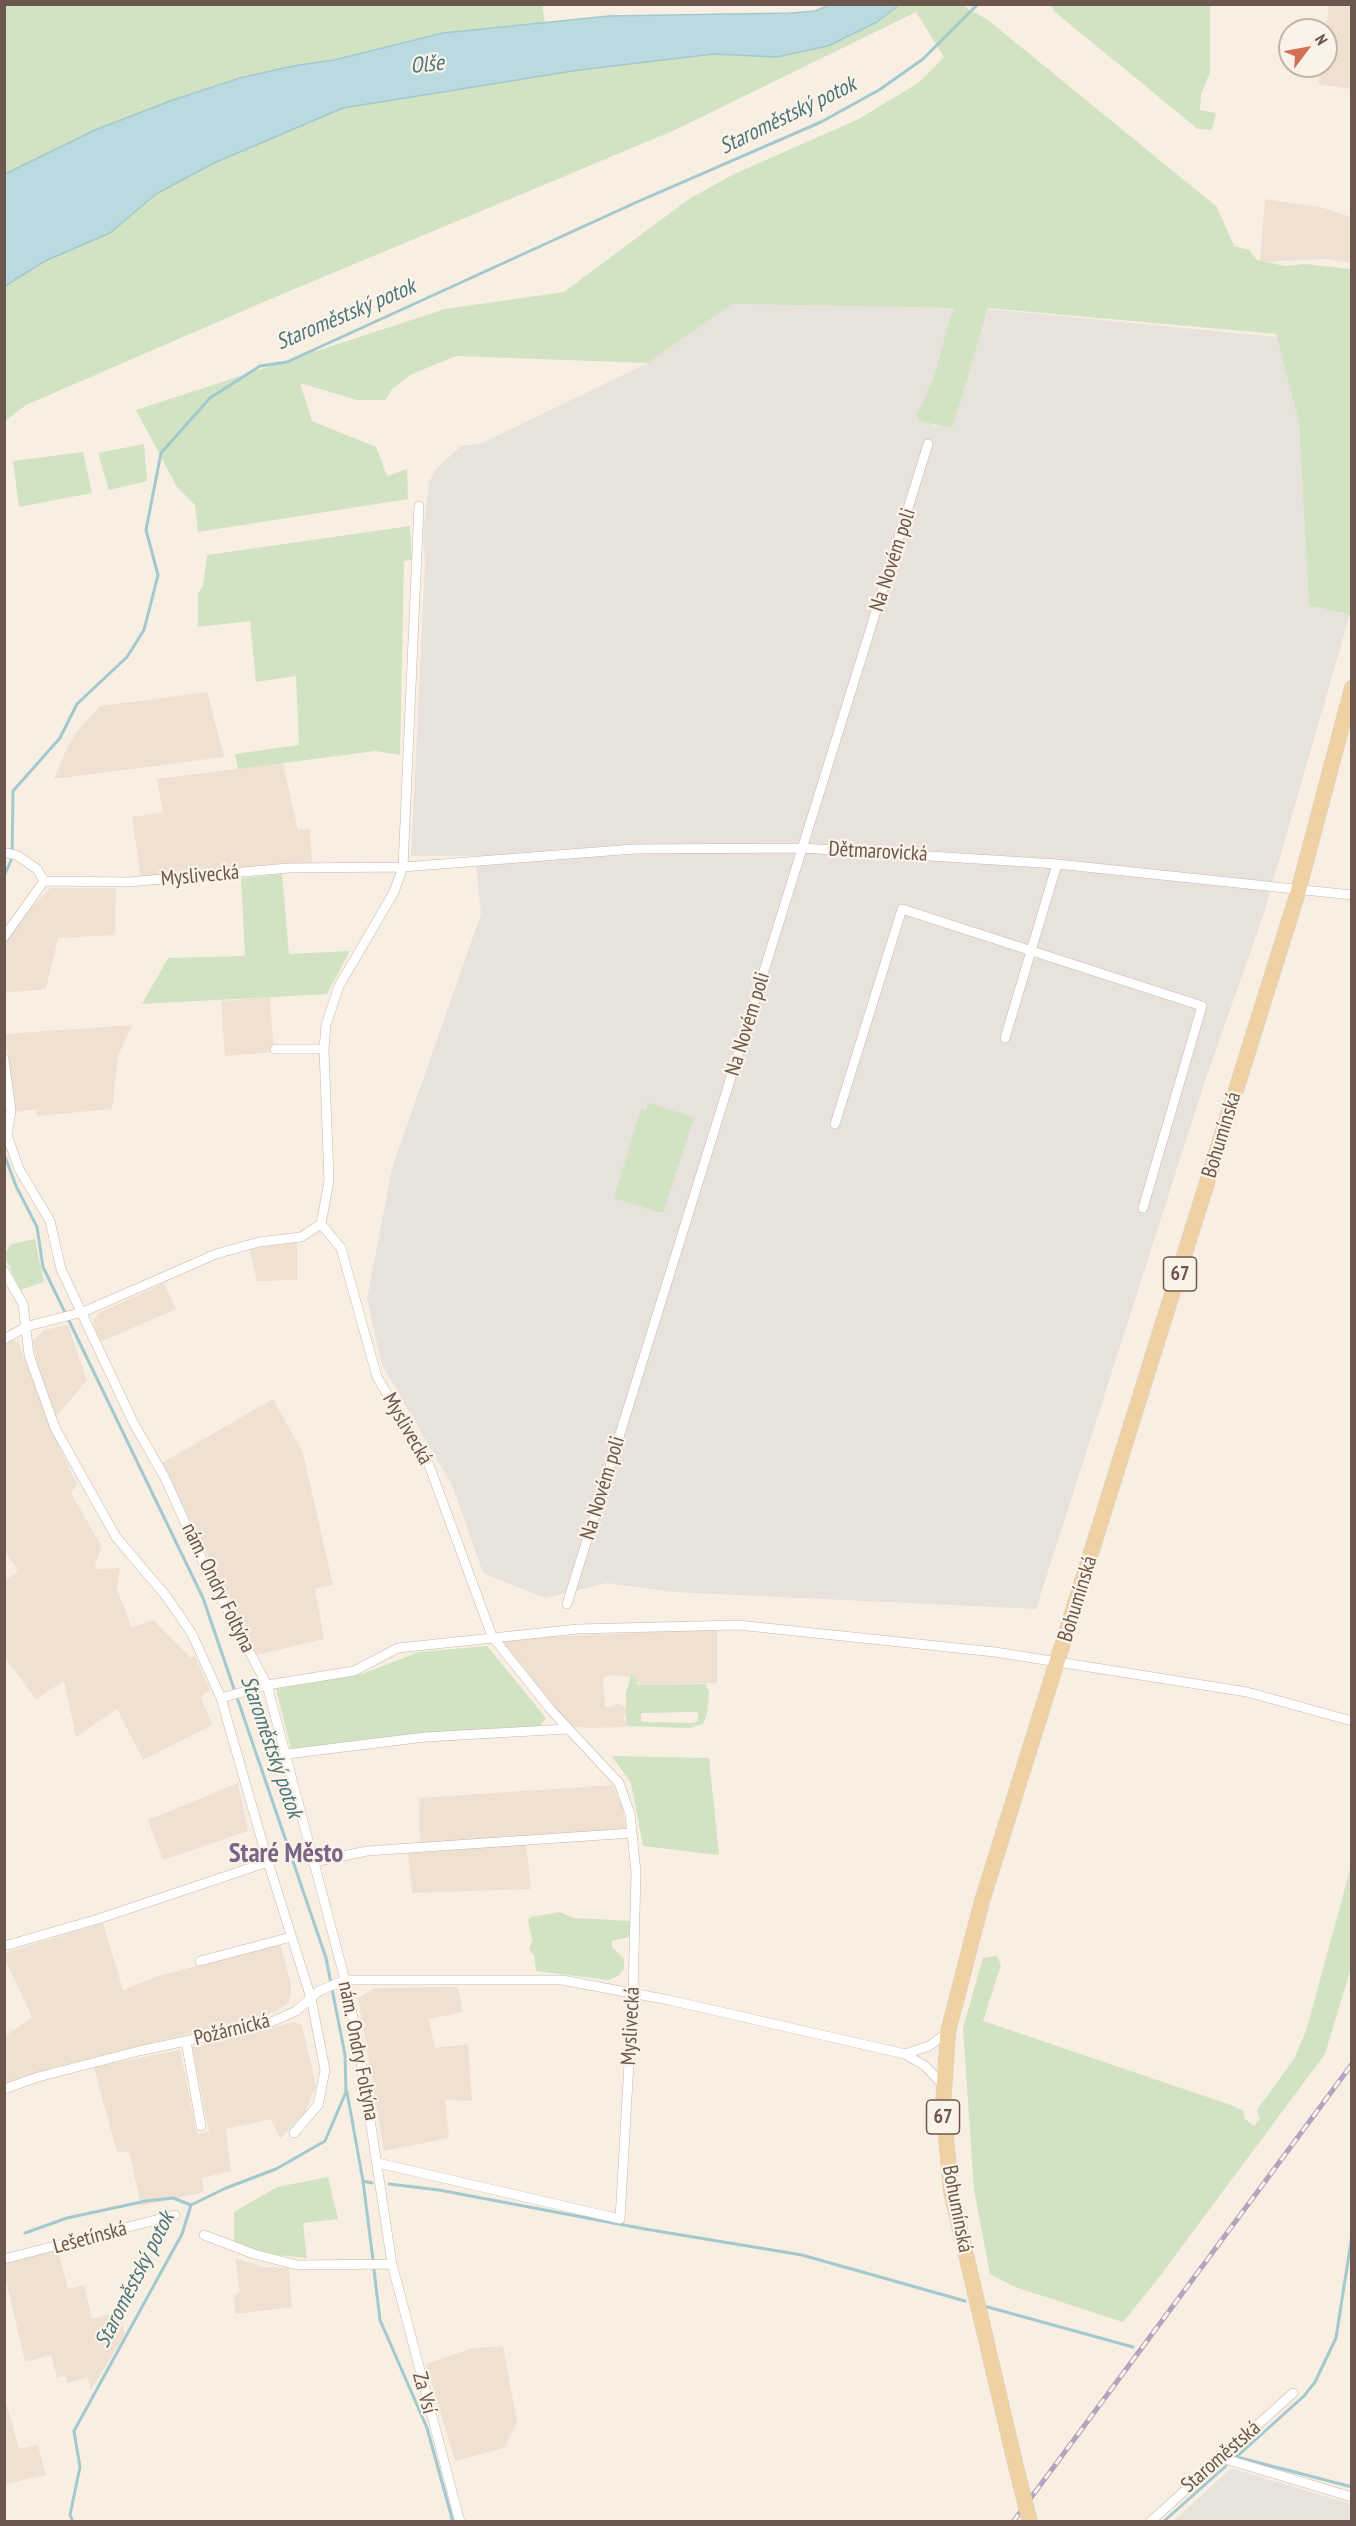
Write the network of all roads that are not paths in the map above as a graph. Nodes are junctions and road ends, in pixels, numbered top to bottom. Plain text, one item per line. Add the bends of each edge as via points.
1 (928, 444) dead end
2 (419, 506) dead end
3 (1352, 688) edge
4 (802, 848) junction
5 (8, 854) dead end
6 (1057, 864) junction
7 (403, 867) junction
8 (44, 881) junction
9 (1298, 891) junction
10 (1352, 895) edge
11 (4, 937) edge
12 (1031, 951) junction
13 (1005, 1038) dead end
14 (324, 1048) junction
15 (275, 1049) dead end
16 (4, 1059) edge
17 (835, 1124) dead end
18 (1143, 1208) dead end
19 (321, 1224) junction
20 (4, 1271) edge
21 (83, 1312) junction
22 (28, 1326) junction
23 (4, 1339) edge
24 (567, 1604) dead end
25 (492, 1636) junction
26 (1058, 1663) junction
27 (267, 1685) junction
28 (230, 1695) junction
29 (1352, 1721) edge
30 (568, 1730) junction
31 (287, 1754) junction
32 (632, 1833) junction
33 (267, 1862) junction
34 (313, 1862) junction
35 (291, 1937) junction
36 (8, 1945) dead end
37 (200, 1961) dead end
38 (345, 1980) junction
39 (633, 1994) junction
40 (311, 1998) junction
41 (948, 2032) junction
42 (186, 2041) junction
43 (905, 2054) junction
44 (943, 2085) junction
45 (4, 2089) edge
46 (201, 2126) dead end
47 (294, 2133) dead end
48 (378, 2163) junction
49 (380, 2177) joint
50 (175, 2215) dead end
51 (204, 2235) dead end
52 (4, 2259) edge
53 (392, 2264) junction
54 (1293, 2393) dead end
55 (1222, 2458) junction
56 (1352, 2497) edge
57 (460, 2522) edge
58 (1030, 2522) edge
59 (1150, 2522) edge

1 - 4 street, Na Novém poli
2 - 7 street
3 - 9 main road, Bohumínská / 67
4 - 6 street, Dětmarovická
4 - 7 street, Dětmarovická via 634,849
4 - 24 street, Na Novém poli
5 - 8 street via 37,869
6 - 9 street, Dětmarovická
6 - 12 street
7 - 8 street, Myslivecká via 289,868 128,882
7 - 14 street via 394,892 339,986 326,1025
8 - 11 street
9 - 10 street, Dětmarovická
9 - 26 main road, Bohumínská / 67
12 - 13 street
12 - 17 street via 902,909
12 - 18 street via 1202,1006
14 - 15 street
14 - 19 street via 329,1181
16 - 21 street, nám. Ondry Foltýna via 11,1111 7,1135 19,1169 50,1221 61,1269
19 - 21 street via 301,1237 259,1242 216,1254
19 - 25 street, Myslivecká via 341,1248 377,1377 429,1465
20 - 22 street, nám. Ondry Foltýna via 23,1304
21 - 22 street
21 - 27 street, nám. Ondry Foltýna via 133,1422 165,1478 206,1569
22 - 23 street
22 - 28 street, nám. Ondry Foltýna via 29,1355 55,1428 116,1537 166,1596
25 - 26 street via 578,1629 738,1625 995,1652
25 - 27 street via 398,1648 354,1671
25 - 30 street, Myslivecká
26 - 29 street via 1247,1692
26 - 41 main road, Bohumínská / 67 via 979,1912
27 - 28 street
27 - 31 street, nám. Ondry Foltýna
28 - 33 street, nám. Ondry Foltýna
30 - 31 street via 425,1737
30 - 32 street, Myslivecká via 619,1783
31 - 34 street, nám. Ondry Foltýna
32 - 34 street via 367,1851
32 - 39 street, Myslivecká via 636,1872
33 - 35 street, nám. Ondry Foltýna
33 - 36 street
34 - 38 street, nám. Ondry Foltýna
35 - 37 street
35 - 40 street, nám. Ondry Foltýna
38 - 39 street via 562,1980
38 - 40 street, Požárnická
38 - 48 street, nám. Ondry Foltýna
39 - 43 street
39 - 48 street, Myslivecká via 620,2219
40 - 42 street, Požárnická via 296,2011 269,2023
40 - 47 street, nám. Ondry Foltýna via 325,2070 318,2105
41 - 43 street via 929,2046
41 - 44 main road, Bohumínská / 67
42 - 45 street, Požárnická
42 - 46 street
43 - 44 street via 925,2066
44 - 58 main road, Bohumínská / 67, bridge via 943,2126 951,2191
48 - 49 street, nám. Ondry Foltýna
49 - 53 street, Za Vsí
50 - 52 street, Lešetínská
51 - 53 street via 297,2265
53 - 57 street, Za Vsí
54 - 55 street, Staroměstská
55 - 56 street
55 - 59 street, Staroměstská

